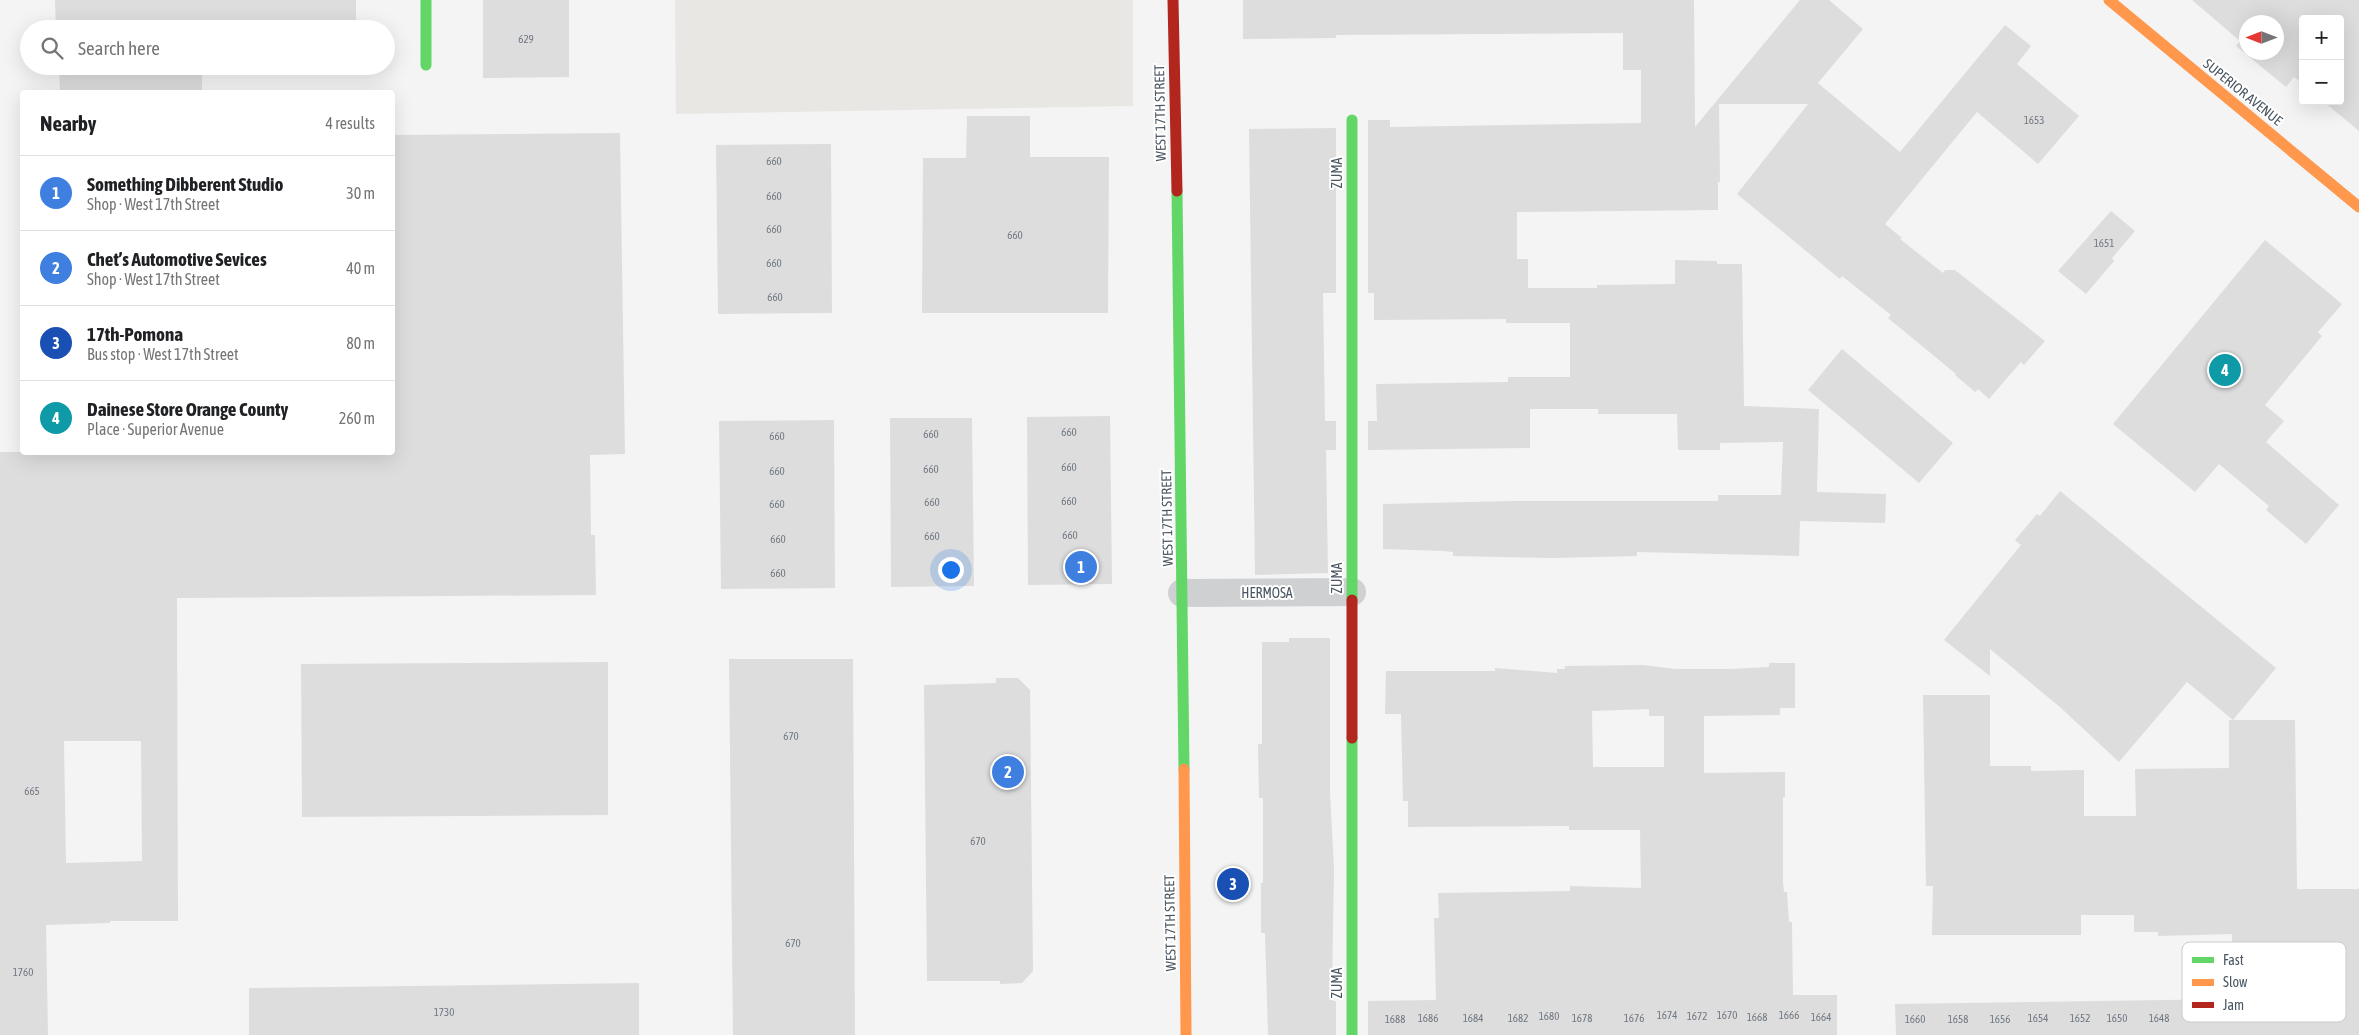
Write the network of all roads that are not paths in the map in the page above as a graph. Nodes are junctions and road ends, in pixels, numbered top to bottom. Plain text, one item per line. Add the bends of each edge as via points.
1 (426, 0) edge
2 (1173, 0) edge
3 (2109, 0) edge
4 (426, 65) dead end
5 (1352, 120) dead end
6 (2359, 206) edge
7 (1352, 592) junction
8 (1182, 593) junction
9 (1186, 1035) edge
10 (1352, 1035) edge

1 - 4 street
2 - 8 street, WEST 17TH STREET
3 - 6 street, SUPERIOR AVENUE
5 - 7 street, ZUMA
7 - 8 street, HERMOSA
7 - 10 street, ZUMA
8 - 9 street, WEST 17TH STREET

